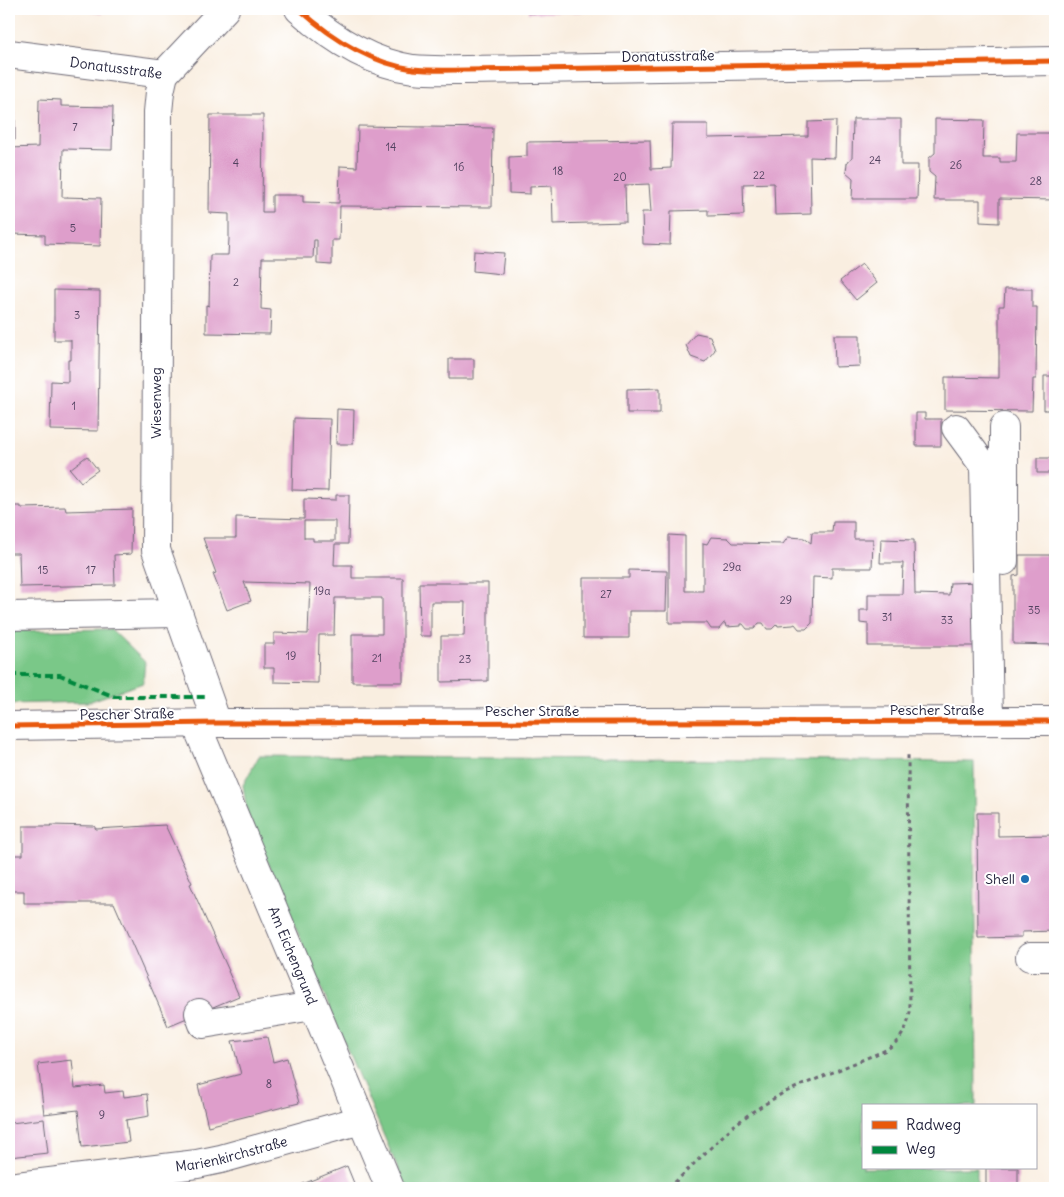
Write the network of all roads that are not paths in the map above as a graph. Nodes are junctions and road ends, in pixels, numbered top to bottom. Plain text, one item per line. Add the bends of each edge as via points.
1 (225, 9) edge
2 (298, 9) edge
3 (9, 54) edge
4 (1055, 61) edge
5 (164, 74) junction
6 (956, 428) dead end
7 (1004, 428) dead end
8 (178, 613) junction
9 (9, 616) edge
10 (1055, 720) edge
11 (996, 721) junction
12 (206, 724) junction
13 (9, 726) edge
14 (313, 1006) junction
15 (199, 1013) dead end
16 (361, 1120) junction
17 (9, 1187) edge
18 (390, 1188) edge

1 - 5 street, Donatusstraße
2 - 4 street, Donatusstraße via 352,48 414,69
3 - 5 street, Donatusstraße
5 - 8 street, Wiesenweg via 158,112 156,550
6 - 11 street via 984,466
7 - 11 street
8 - 9 street
8 - 12 street, Wiesenweg
10 - 11 street, Pescher Straße
11 - 12 street, Pescher Straße
12 - 13 street, Pescher Straße
12 - 14 street, Am Eichengrund
14 - 15 street via 203,1024
14 - 16 street, Am Eichengrund
16 - 17 street, Marienkirchstraße via 197,1164
16 - 18 street, Am Eichengrund

